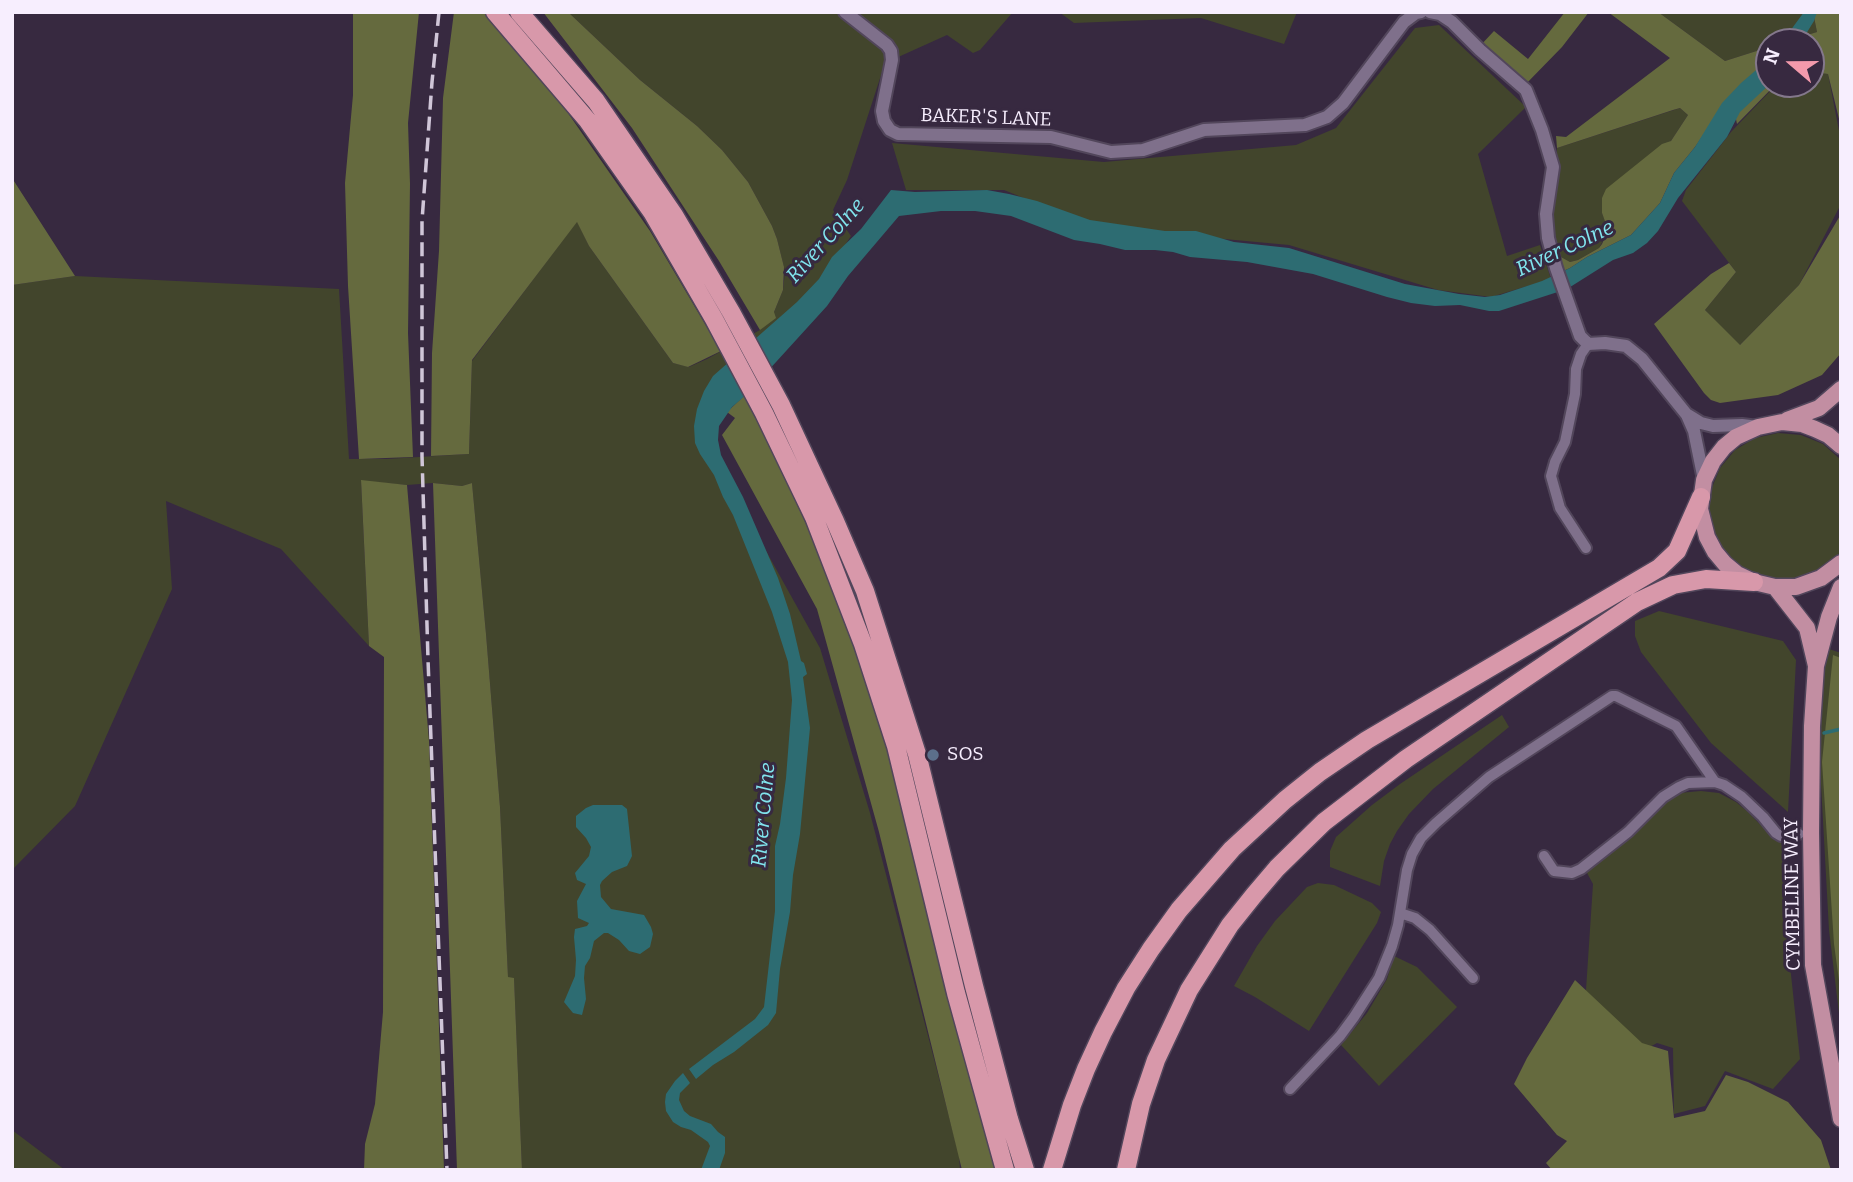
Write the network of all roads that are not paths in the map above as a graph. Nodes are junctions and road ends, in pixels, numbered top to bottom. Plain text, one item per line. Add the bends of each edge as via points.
1 (495, 12) edge
2 (519, 12) edge
3 (845, 12) edge
4 (1421, 12) edge
5 (1430, 12) edge
6 (1588, 344) junction
7 (1841, 389) edge
8 (773, 409) junction
9 (1687, 415) junction
10 (1782, 422) junction
11 (1758, 427) junction
12 (1841, 446) edge
13 (1703, 488) junction
14 (1586, 548) dead end
15 (1841, 564) edge
16 (1754, 582) junction
17 (1775, 587) junction
18 (1841, 587) edge
19 (1816, 666) junction
20 (1715, 782) junction
21 (1798, 834) dead end
22 (1544, 856) dead end
23 (1400, 913) junction
24 (1473, 978) dead end
25 (1290, 1089) dead end
26 (1841, 1119) edge
27 (1005, 1170) edge
28 (1025, 1170) edge
29 (1052, 1170) edge
30 (1126, 1170) edge

1 - 8 highway via 588,121 652,212
2 - 8 highway via 596,102 674,215 731,312
3 - 4 street, BAKER'S LANE via 891,51 882,111 890,130 898,134 1051,137 1111,152 1143,150 1204,130 1304,125 1327,117 1343,103 1404,22
5 - 6 street via 1452,22 1526,90 1553,167 1546,214 1548,238 1580,336
6 - 9 street via 1626,346
6 - 14 street via 1576,369 1565,442 1551,476 1560,508
7 - 10 main road via 1819,408
8 - 27 highway via 863,644 896,746
8 - 28 highway via 835,521 864,591 917,754 977,1000
9 - 11 street via 1701,424
9 - 13 street via 1699,450
10 - 11 main road
10 - 12 main road via 1815,429
11 - 13 main road via 1724,447
13 - 16 main road via 1702,522 1715,552 1737,574
13 - 29 highway via 1677,551 1659,568 1367,740 1285,800 1232,849 1180,910 1126,988 1086,1069
15 - 17 main road via 1807,584
16 - 17 main road
16 - 30 highway via 1706,579 1674,585 1637,602 1406,759 1324,822 1254,895 1189,989 1153,1071
17 - 19 main road, CYMBELINE WAY via 1807,628
18 - 19 main road, CYMBELINE WAY
19 - 26 main road, CYMBELINE WAY via 1813,965
20 - 21 street via 1741,797 1776,833
20 - 22 street via 1688,783 1670,793 1621,838 1572,873 1554,871
20 - 23 street via 1676,726 1612,696 1489,777 1421,838 1412,854
23 - 24 street via 1430,930
23 - 25 street via 1385,965 1368,997 1326,1052

